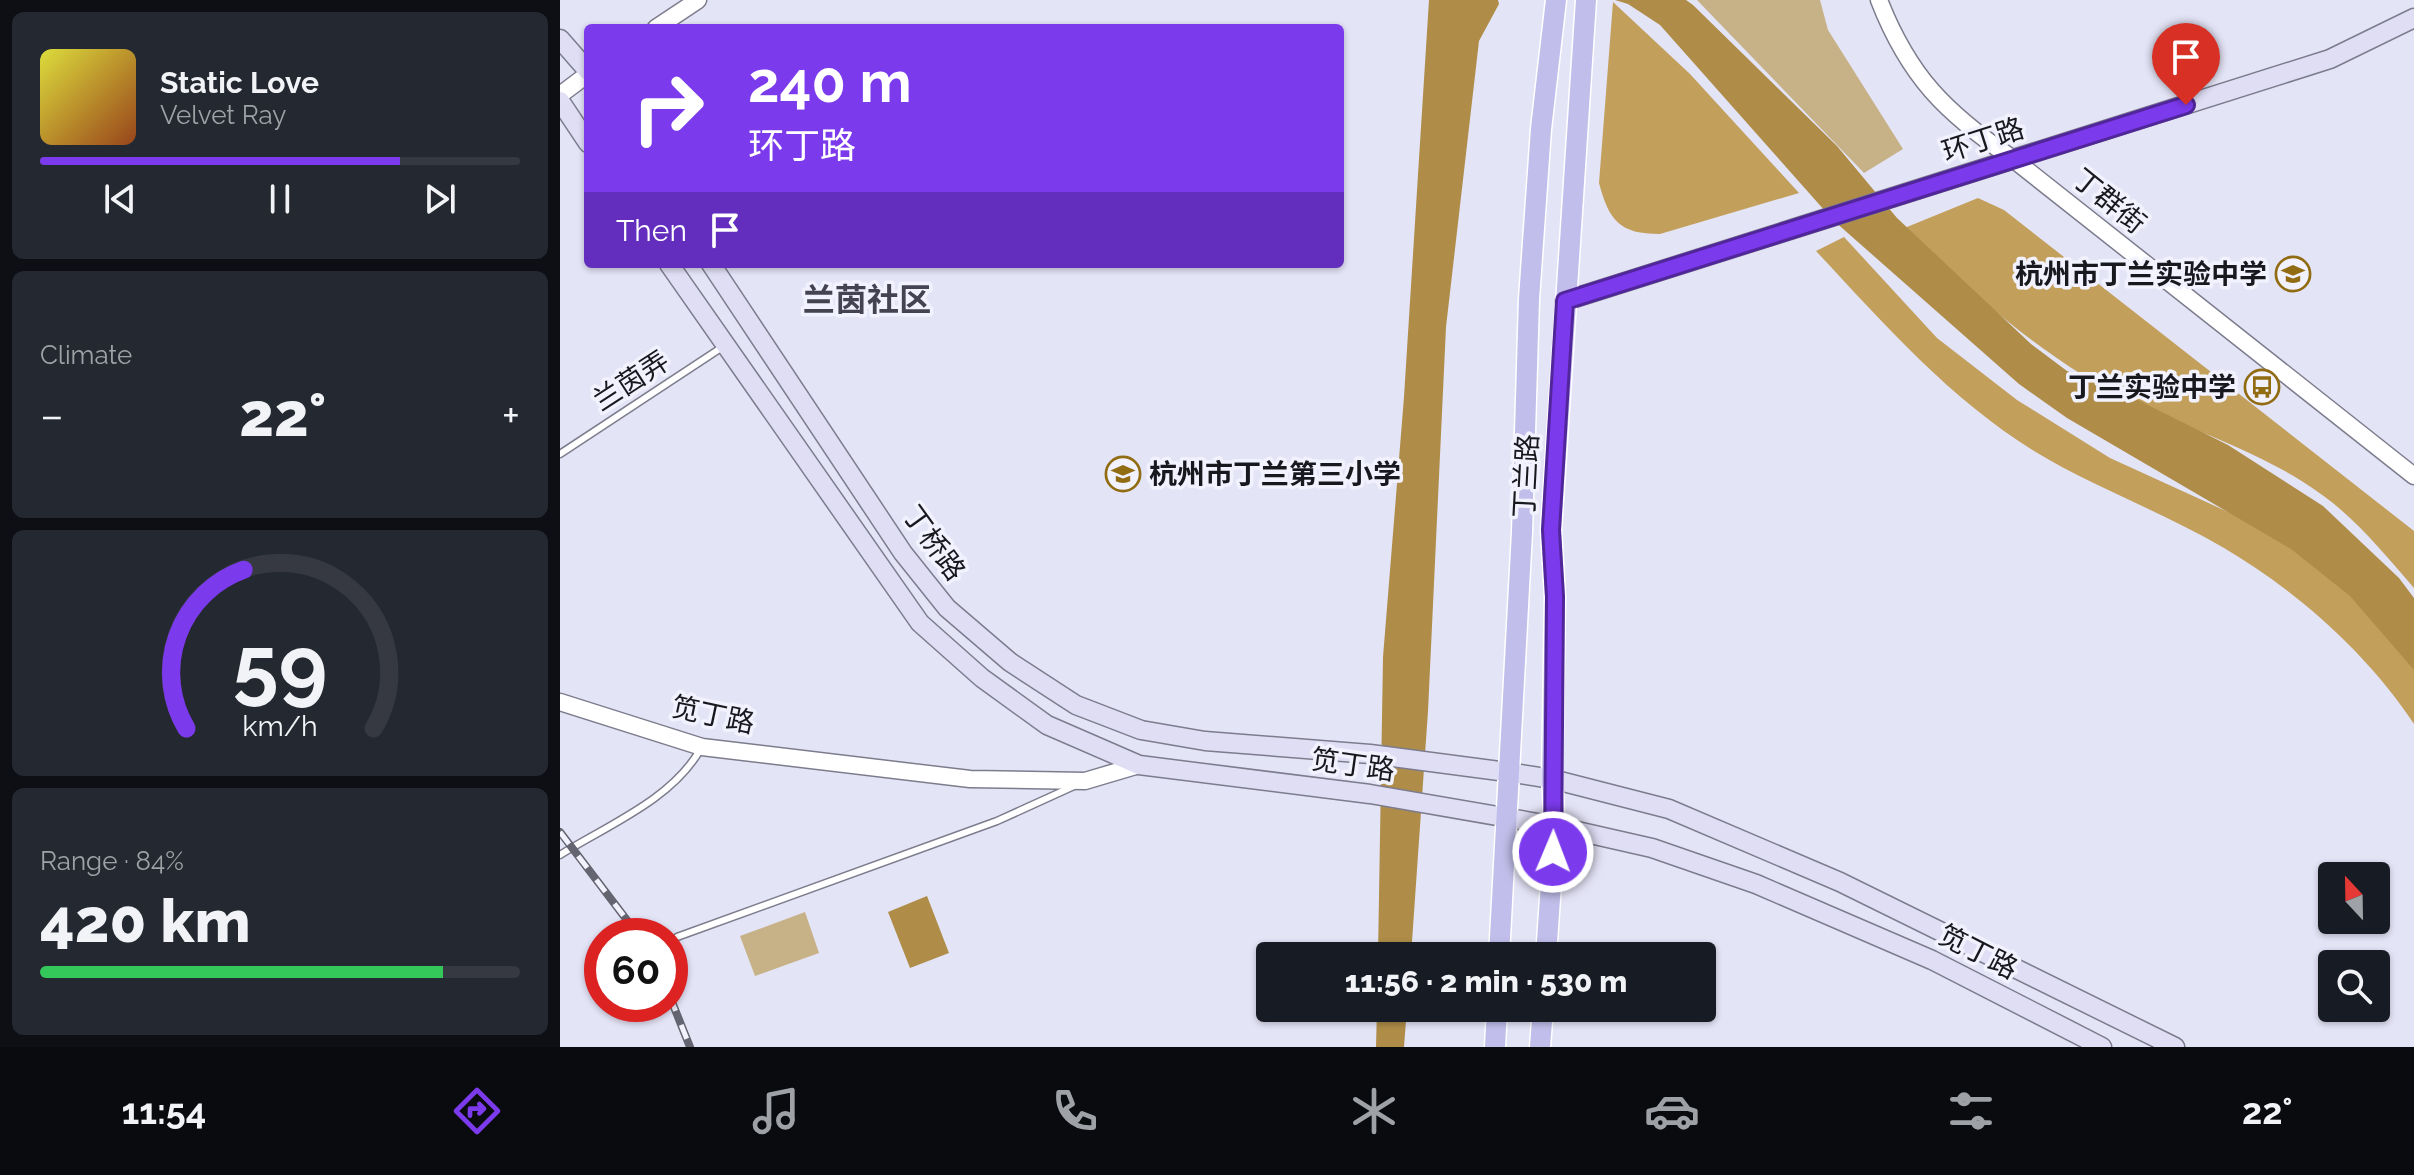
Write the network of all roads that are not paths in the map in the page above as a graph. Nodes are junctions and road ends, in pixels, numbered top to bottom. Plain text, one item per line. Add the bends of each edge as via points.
1 (698, 0) edge
2 (1556, 0) edge
3 (1879, 0) edge
4 (1587, 5) edge
5 (2414, 18) edge
6 (662, 24) edge
7 (560, 39) edge
8 (584, 67) edge
9 (584, 75) edge
10 (560, 95) edge
11 (560, 101) edge
12 (584, 137) edge
13 (2013, 159) junction
14 (672, 268) edge
15 (714, 268) edge
16 (1565, 301) junction
17 (725, 346) junction
18 (560, 454) edge
19 (2414, 476) edge
20 (560, 702) edge
21 (1205, 741) joint
22 (702, 747) junction
23 (1139, 765) junction
24 (1507, 772) junction
25 (1552, 779) junction
26 (1085, 781) junction
27 (1506, 817) junction
28 (1555, 826) junction
29 (560, 855) edge
30 (688, 933) edge
31 (1500, 942) edge
32 (1547, 942) edge
33 (1496, 1022) edge
34 (1542, 1022) edge
35 (1495, 1047) edge
36 (1540, 1047) edge
37 (2102, 1047) edge
38 (2175, 1047) edge

1 - 6 street
2 - 24 main road, 丁兰路 via 1529,299
3 - 13 street, 丁群街 via 1896,45 1926,85 1966,127
4 - 16 main road, 丁兰路
5 - 13 main road, 环丁路 via 2330,59
7 - 8 main road
9 - 10 street
11 - 12 main road
13 - 16 main road, 环丁路
13 - 19 street, 丁群街
14 - 17 main road, 丁桥路
15 - 21 main road, 丁桥路 via 903,553 947,608 1010,662 1076,705 1141,730
16 - 25 main road, 丁兰路 via 1551,530
17 - 18 lane, 兰茵弄
17 - 23 main road, 丁桥路 via 920,623 982,678 1047,725
20 - 22 street, 笕丁路
21 - 24 main road, 笕丁路
22 - 26 street, 笕丁路 via 970,779
22 - 29 lane via 672,786
23 - 26 street, 笕丁路
23 - 27 main road, 笕丁路
24 - 25 main road, 笕丁路
24 - 27 main road, 丁兰路
25 - 28 main road, 丁兰路
25 - 38 main road, 笕丁路 via 1669,809 1840,882
26 - 30 lane via 997,821
27 - 28 main road, 笕丁路
27 - 31 main road, 丁兰路
28 - 32 main road, 丁兰路
28 - 37 main road, 笕丁路 via 1652,848 1756,884 1932,960
33 - 35 main road
34 - 36 main road

